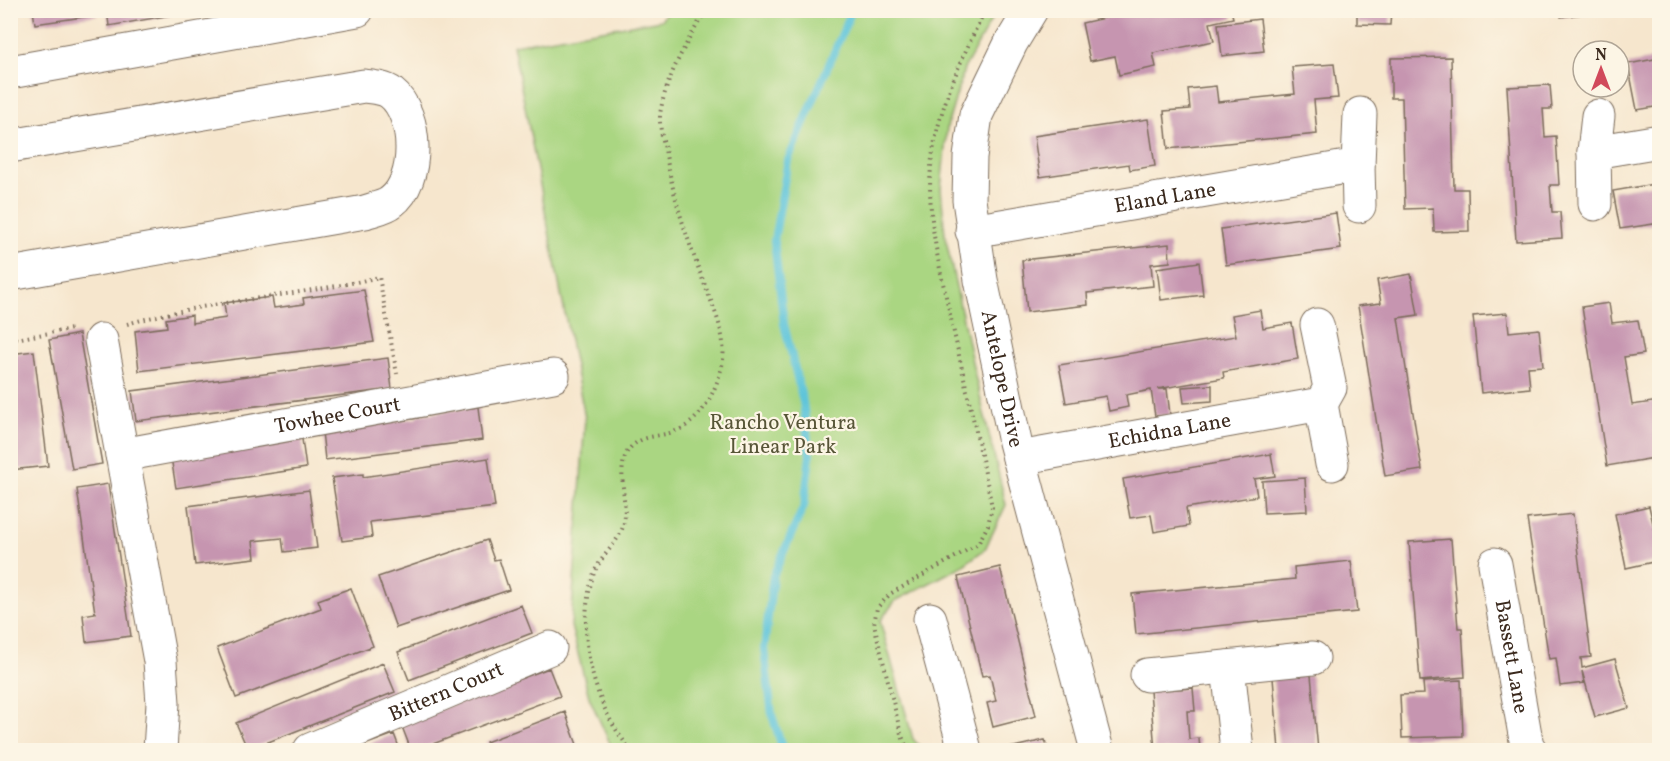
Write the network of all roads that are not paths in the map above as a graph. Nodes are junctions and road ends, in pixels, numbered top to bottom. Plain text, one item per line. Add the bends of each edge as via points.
1 (357, 10) edge
2 (1031, 10) edge
3 (208, 23) edge
4 (10, 66) edge
5 (11, 72) edge
6 (1360, 114) dead end
7 (1598, 116) dead end
8 (1659, 141) edge
9 (10, 146) edge
10 (1594, 152) junction
11 (1358, 165) junction
12 (1595, 204) dead end
13 (1359, 206) dead end
14 (972, 231) junction
15 (10, 274) edge
16 (1317, 325) dead end
17 (97, 331) road end
18 (553, 376) dead end
19 (1321, 404) junction
20 (122, 455) junction
21 (1019, 458) junction
22 (1332, 464) dead end
23 (1495, 564) dead end
24 (930, 619) dead end
25 (550, 648) dead end
26 (1313, 658) dead end
27 (1228, 667) junction
28 (1147, 675) dead end
29 (1527, 749) edge
30 (160, 750) edge
31 (310, 750) edge
32 (965, 750) edge
33 (1097, 750) edge
34 (1237, 750) edge

1 - 3 street
2 - 14 street, Antelope Drive via 976,115 970,157
3 - 5 street
4 - 5 street
6 - 11 street
7 - 10 street
8 - 10 street
9 - 15 street via 364,86 390,91 406,109 412,135 410,174 392,201 365,212
10 - 12 street
11 - 13 street
11 - 14 street, Eland Lane
14 - 21 street, Antelope Drive
16 - 19 street via 1330,388
17 - 20 street
18 - 20 street, Towhee Court
19 - 21 street, Echidna Lane
19 - 22 street
20 - 30 street via 160,661
21 - 33 street, Antelope Drive
23 - 29 street, Bassett Lane
24 - 32 street
25 - 31 street, Bittern Court
26 - 27 street
27 - 28 street
27 - 34 street

